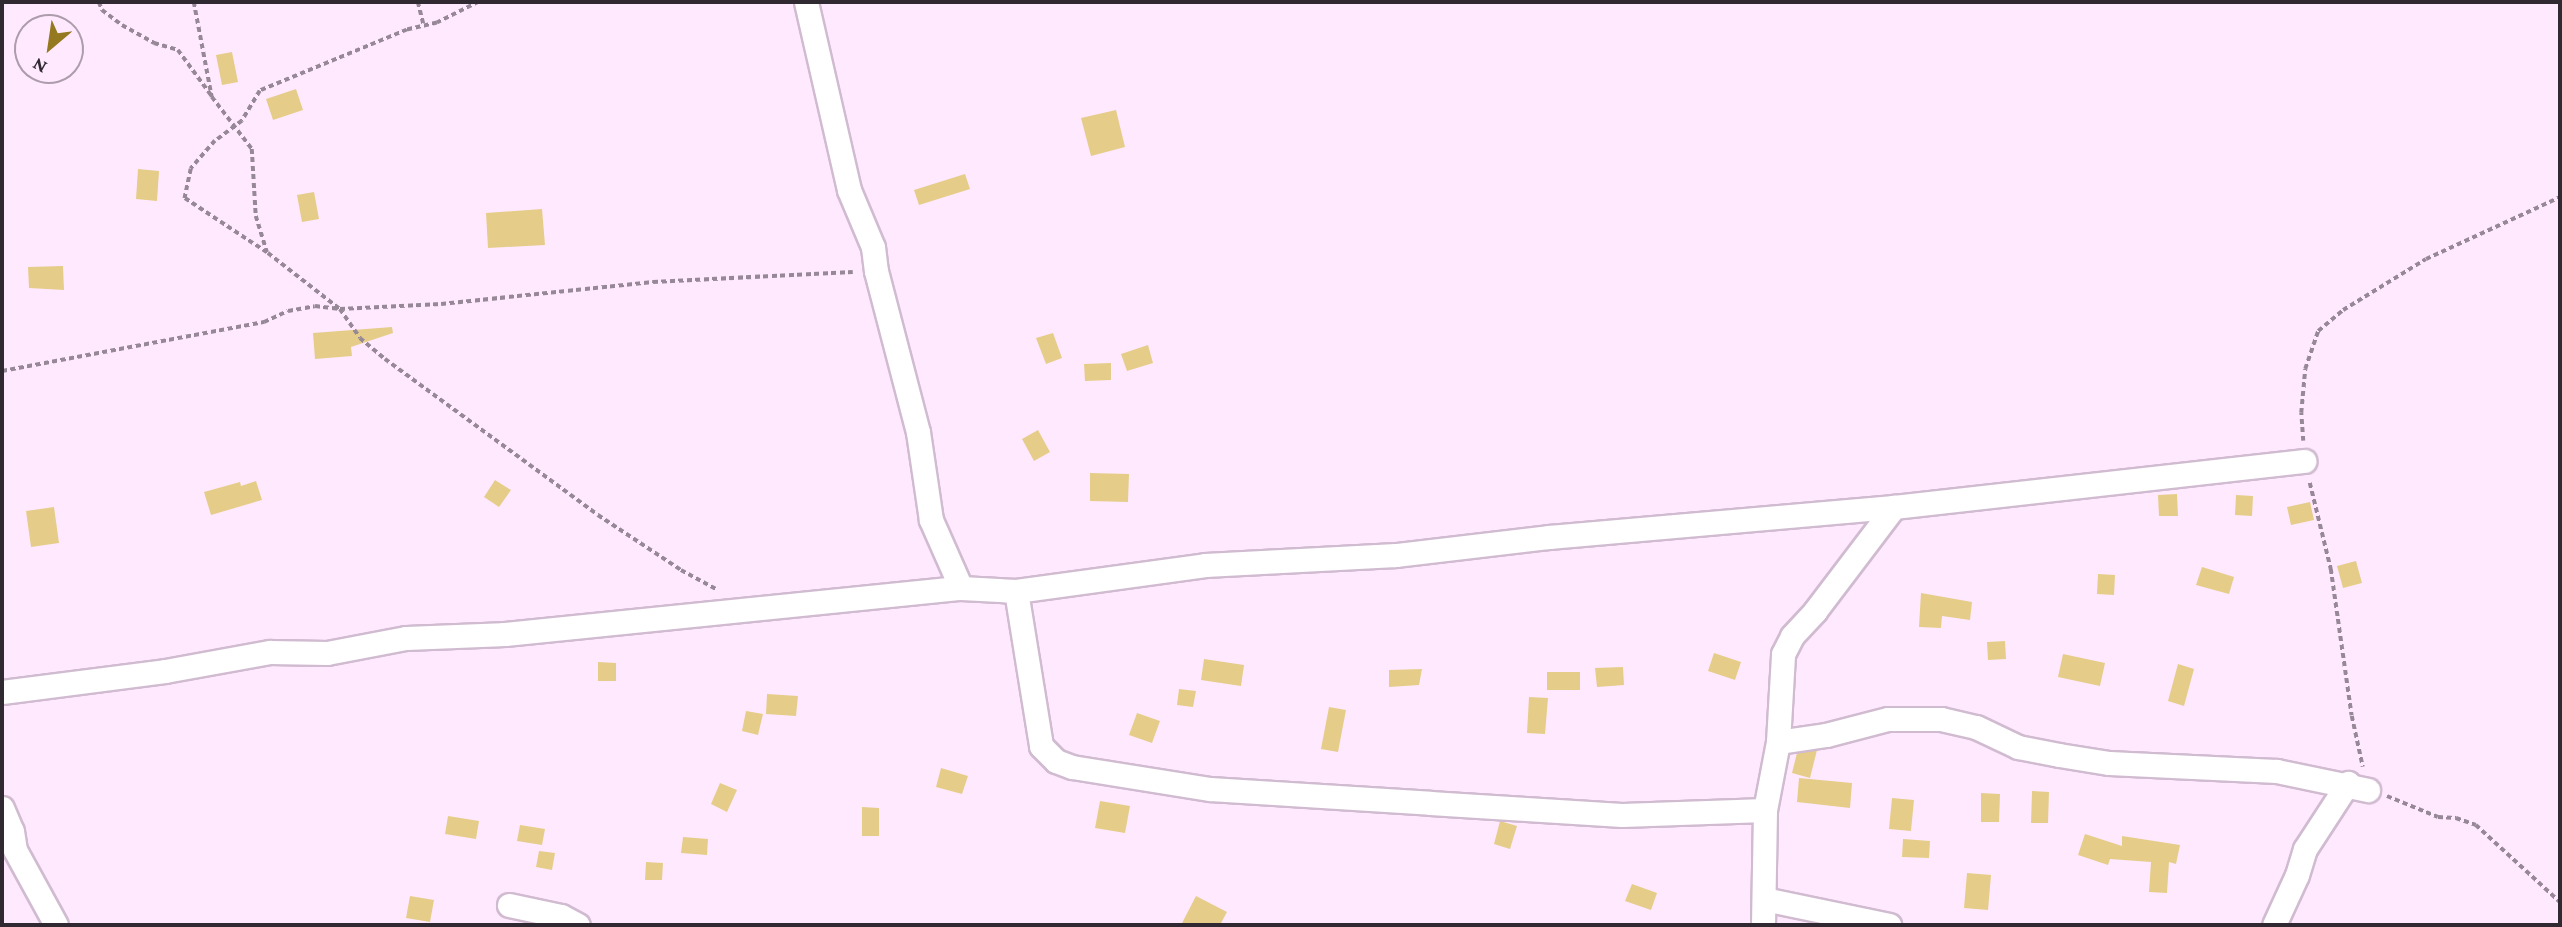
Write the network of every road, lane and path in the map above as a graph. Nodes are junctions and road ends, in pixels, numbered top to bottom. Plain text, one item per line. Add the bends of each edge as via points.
1 (99, 2) edge
2 (194, 2) edge
3 (418, 2) edge
4 (479, 2) edge
5 (806, 2) edge
6 (424, 26) junction
7 (212, 97) junction
8 (233, 127) junction
9 (2560, 197) edge
10 (268, 253) junction
11 (876, 271) junction
12 (340, 309) junction
13 (2, 371) edge
14 (2304, 461) junction
15 (1894, 508) junction
16 (961, 588) junction
17 (1016, 591) junction
18 (725, 593) dead end
19 (2, 692) edge
20 (1778, 742) junction
21 (2358, 787) junction
22 (2, 808) edge
23 (1765, 810) junction
24 (1764, 899) junction
25 (2560, 902) edge
26 (509, 905) dead end
27 (56, 925) edge
28 (578, 925) edge
29 (1763, 925) edge
30 (1889, 925) edge
31 (2274, 925) edge

1 - 7 path via 102,10 122,25 178,50
2 - 7 path
3 - 6 path
4 - 6 path
5 - 11 street via 849,190 873,247
6 - 8 path via 260,91 242,121
7 - 8 path
8 - 10 path via 252,149 256,216
8 - 10 path via 191,169 185,198
9 - 14 path via 2426,260 2343,310 2318,331 2305,369 2301,413
10 - 12 path
11 - 12 path via 653,282 441,304
11 - 16 street via 918,432 931,520
12 - 13 path via 315,306 264,322
12 - 18 path via 360,338 385,359 598,515
14 - 15 street
14 - 21 path via 2331,569
15 - 17 street via 1549,537 1396,555 1205,565
15 - 20 street via 1792,636 1783,654
16 - 17 street
16 - 19 street via 601,625 406,638 327,653 270,652
17 - 23 street via 1041,746 1056,761 1072,767 1210,789 1622,815
20 - 21 street via 1888,719 1941,719 1976,727 2018,747 2059,755 2109,763 2277,771
20 - 23 street
21 - 25 path via 2438,817 2476,825
21 - 31 street via 2305,849
22 - 27 street via 15,850
23 - 24 street
24 - 29 street
24 - 30 street
26 - 28 street via 561,916

